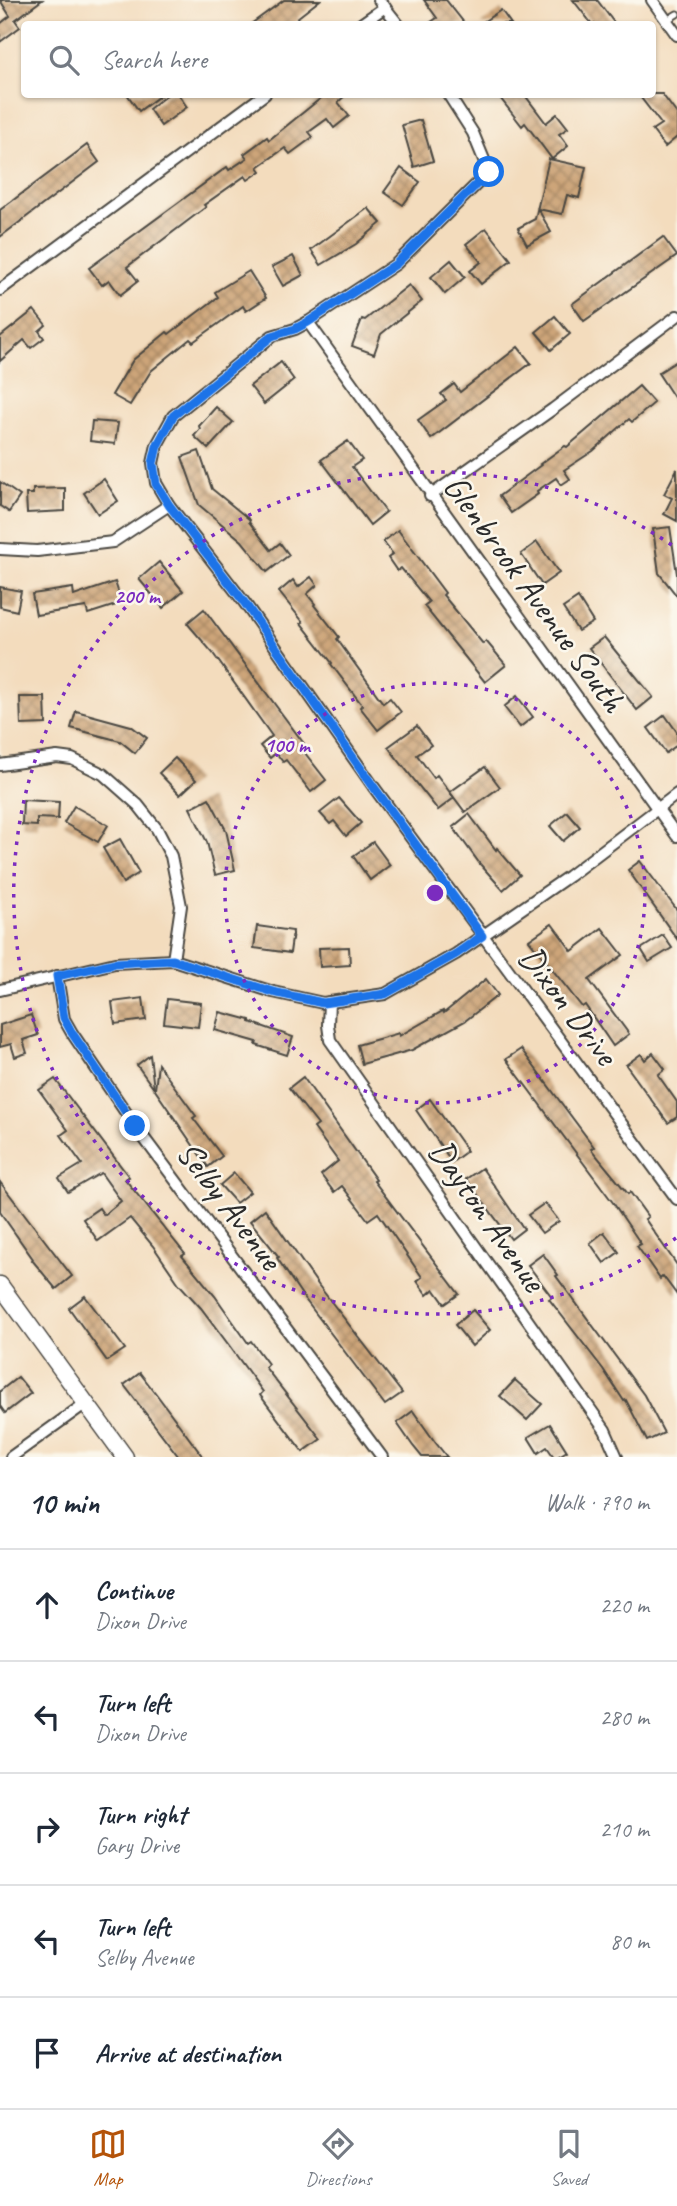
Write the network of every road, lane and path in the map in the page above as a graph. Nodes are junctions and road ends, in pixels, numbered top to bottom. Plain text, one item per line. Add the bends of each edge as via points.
1 (652, 0) edge
2 (382, 4) edge
3 (677, 13) edge
4 (667, 20) junction
5 (364, 21) edge
6 (396, 21) edge
7 (677, 35) edge
8 (260, 98) edge
9 (451, 98) edge
10 (0, 290) edge
11 (677, 316) edge
12 (308, 322) junction
13 (430, 496) junction
14 (169, 505) junction
15 (0, 549) edge
16 (0, 765) edge
17 (677, 794) edge
18 (657, 808) junction
19 (677, 836) edge
20 (482, 936) junction
21 (173, 960) junction
22 (57, 976) junction
23 (0, 990) edge
24 (329, 1002) junction
25 (677, 1199) edge
26 (0, 1284) edge
27 (86, 1403) junction
28 (10, 1457) edge
29 (125, 1457) edge
30 (382, 1457) edge
31 (617, 1457) edge

1 - 4 street
2 - 5 street
2 - 6 street
3 - 4 lane
4 - 7 street
8 - 10 street
9 - 12 street, Dixon Drive via 473,133 489,172 396,264
11 - 13 street
12 - 13 street, Glenbrook Avenue South
12 - 14 street, Dixon Drive via 272,336 173,416 153,463 156,484
13 - 18 street, Glenbrook Avenue South
14 - 15 street via 113,542 37,551
14 - 20 street, Dixon Drive via 244,602
16 - 21 street via 72,759 103,774 138,804 171,856 181,906
17 - 18 street
18 - 19 street, Glenbrook Avenue South
18 - 20 street
20 - 24 street via 385,994
20 - 25 street, Dixon Drive
21 - 22 street via 115,963
21 - 24 street via 273,992
22 - 23 street
22 - 30 street, Selby Avenue via 64,1018 72,1033 135,1126
24 - 31 street, Dayton Avenue via 330,1040 605,1430
26 - 27 street
27 - 28 street
27 - 29 street

